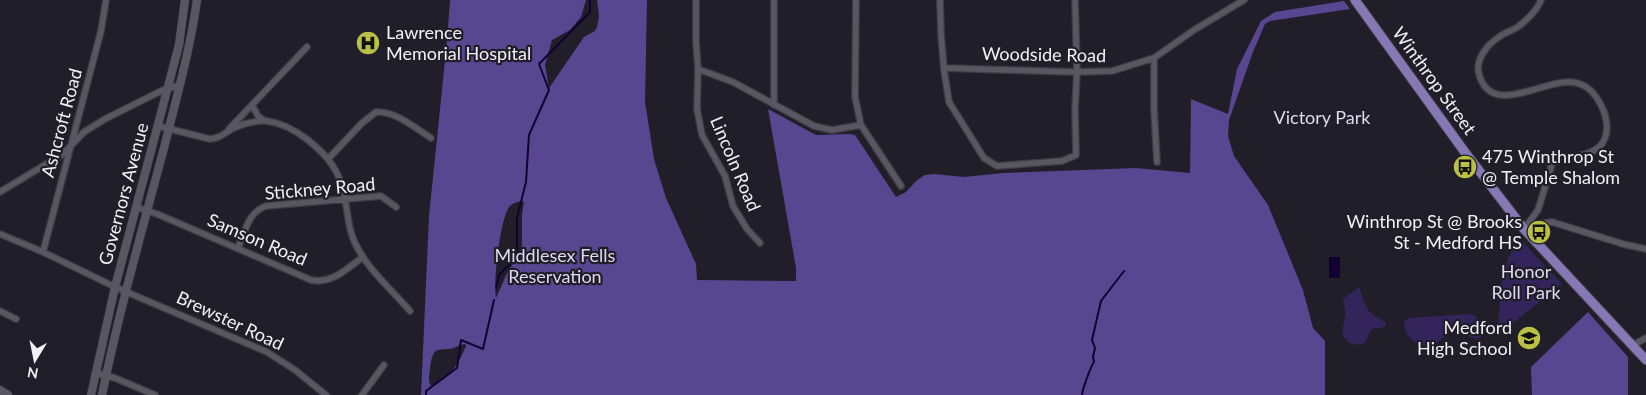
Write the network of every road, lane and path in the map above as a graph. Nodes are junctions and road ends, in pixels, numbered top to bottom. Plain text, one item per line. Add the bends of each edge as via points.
1 (106, 0) edge
2 (186, 0) edge
3 (196, 0) edge
4 (696, 0) edge
5 (774, 0) edge
6 (856, 0) edge
7 (940, 0) edge
8 (1075, 0) edge
9 (1244, 0) edge
10 (1355, 0) edge
11 (1541, 0) edge
12 (307, 47) dead end
13 (1154, 58) junction
14 (944, 68) junction
15 (698, 69) junction
16 (1077, 72) junction
17 (180, 85) junction
18 (168, 88) junction
19 (252, 105) junction
20 (774, 105) junction
21 (265, 121) junction
22 (861, 124) junction
23 (158, 126) junction
24 (168, 129) junction
25 (227, 131) junction
26 (431, 138) dead end
27 (72, 144) junction
28 (328, 158) junction
29 (1157, 162) dead end
30 (901, 186) dead end
31 (0, 192) edge
32 (345, 198) junction
33 (136, 207) junction
34 (396, 207) dead end
35 (147, 211) junction
36 (1524, 229) junction
37 (0, 234) edge
38 (760, 243) dead end
39 (238, 248) junction
40 (1646, 249) edge
41 (43, 252) junction
42 (363, 257) junction
43 (115, 287) junction
44 (126, 291) junction
45 (410, 310) dead end
46 (0, 311) edge
47 (16, 319) dead end
48 (1646, 338) edge
49 (1633, 346) junction
50 (1646, 360) edge
51 (384, 366) dead end
52 (95, 373) junction
53 (106, 375) junction
54 (0, 390) edge
55 (8, 395) edge
56 (91, 395) edge
57 (102, 395) edge
58 (155, 395) edge
59 (326, 395) edge
60 (362, 395) edge

1 - 27 street, Ashcroft Road via 102,31
2 - 18 street, Governors Avenue
3 - 17 street, Governors Avenue
4 - 15 street, Lincoln Road
5 - 20 street
6 - 22 street via 855,97
7 - 14 street
8 - 16 street
9 - 13 street, Woodside Road
10 - 36 main road, Winthrop Street
11 - 36 street via 1518,26 1485,48 1478,72 1482,84 1493,93 1511,96 1567,82 1580,84 1594,93 1604,112 1607,133 1602,146 1589,154 1560,157 1552,164 1538,210
12 - 19 street
13 - 16 street, Woodside Road via 1112,71
13 - 29 street
14 - 16 street, Woodside Road
14 - 16 street via 949,102 984,158 998,166 1062,161 1076,155
15 - 20 street via 733,82
15 - 38 street, Lincoln Road via 697,109 702,135 724,176 733,206 746,229
17 - 18 street
17 - 24 street, Governors Avenue
18 - 23 street, Governors Avenue
18 - 27 street via 113,114 84,132
19 - 21 street
19 - 25 street
20 - 22 street via 814,126 832,130
21 - 25 street
21 - 28 street via 292,128
22 - 30 street
23 - 24 street
23 - 33 street, Governors Avenue
24 - 25 street via 210,139
24 - 35 street, Governors Avenue
26 - 28 street via 392,114 376,112
27 - 31 street via 63,154
27 - 41 street, Ashcroft Road
28 - 32 street
32 - 34 street, Stickney Road via 381,196
32 - 39 street, Stickney Road via 261,208 250,219
32 - 42 street via 349,225
33 - 35 street, Samson Road
33 - 43 street, Governors Avenue
35 - 39 street, Samson Road
35 - 44 street, Governors Avenue
36 - 40 street via 1552,222
36 - 49 main road, Winthrop Street
37 - 41 street, Brewster Road
39 - 42 street, Samson Road via 318,281 339,276
41 - 43 street, Brewster Road
42 - 45 street
43 - 44 street, Brewster Road
43 - 52 street, Governors Avenue
44 - 53 street, Governors Avenue
44 - 59 street, Brewster Road via 266,352
46 - 47 street
48 - 49 street
49 - 50 main road, Winthrop Street
51 - 60 street
52 - 53 street
52 - 56 street, Governors Avenue
53 - 57 street, Governors Avenue
53 - 58 street
54 - 55 street

